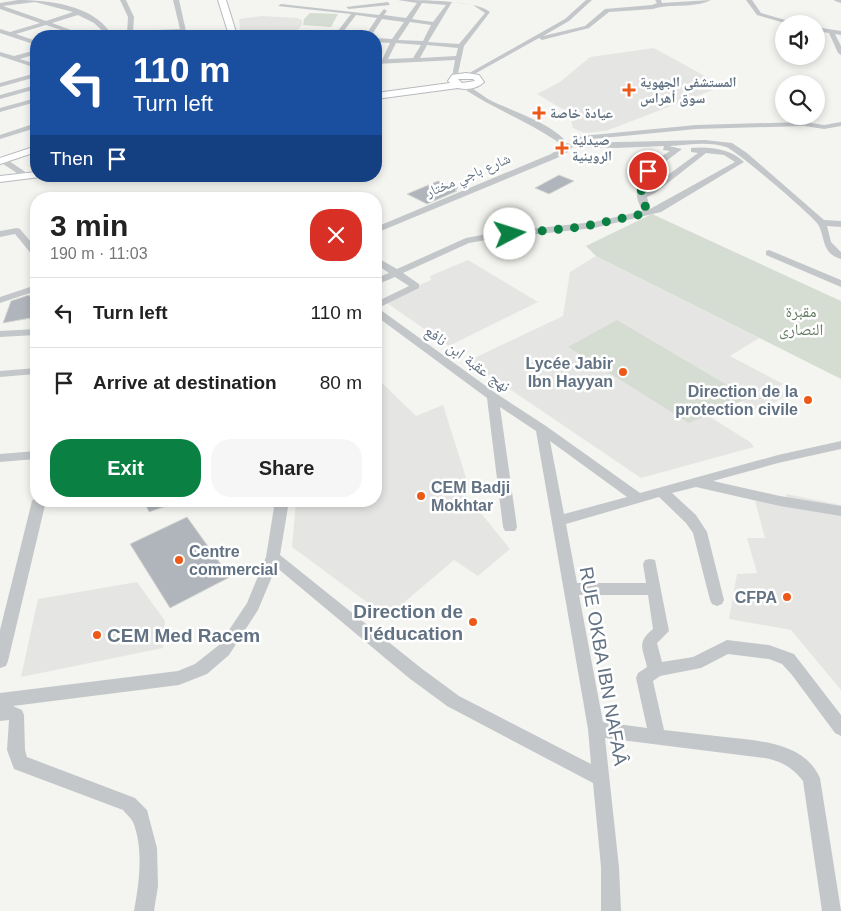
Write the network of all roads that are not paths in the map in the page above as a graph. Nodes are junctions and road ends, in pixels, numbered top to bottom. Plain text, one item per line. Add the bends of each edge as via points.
1 (123, 0) edge
2 (176, 0) edge
3 (222, 0) edge
4 (311, 0) edge
5 (401, 0) edge
6 (441, 0) edge
7 (589, 0) edge
8 (708, 0) edge
9 (749, 0) edge
10 (837, 0) edge
11 (420, 1) edge
12 (841, 1) edge
13 (389, 2) edge
14 (659, 2) edge
15 (450, 3) junction
16 (469, 3) junction
17 (0, 6) edge
18 (280, 6) dead end
19 (305, 8) junction
20 (330, 10) junction
21 (76, 13) junction
22 (356, 13) junction
23 (381, 17) junction
24 (775, 18) edge
25 (408, 20) junction
26 (43, 23) junction
27 (435, 24) junction
28 (75, 30) edge
29 (94, 30) edge
30 (130, 30) edge
31 (180, 30) edge
32 (229, 30) edge
33 (342, 30) edge
34 (372, 30) edge
35 (0, 31) edge
36 (825, 31) edge
37 (832, 32) junction
38 (841, 33) edge
39 (10, 34) junction
40 (540, 38) junction
41 (382, 40) edge
42 (30, 41) edge
43 (394, 41) junction
44 (426, 43) junction
45 (461, 46) junction
46 (841, 53) edge
47 (0, 54) edge
48 (30, 54) edge
49 (13, 59) junction
50 (415, 61) junction
51 (0, 62) edge
52 (384, 62) joint
53 (461, 62) junction
54 (30, 64) edge
55 (486, 66) junction
56 (467, 76) junction
57 (30, 77) edge
58 (457, 82) junction
59 (479, 82) junction
60 (0, 85) edge
61 (30, 89) edge
62 (15, 93) junction
63 (382, 93) edge
64 (0, 97) edge
65 (30, 101) edge
66 (27, 102) junction
67 (0, 110) edge
68 (841, 123) edge
69 (30, 128) edge
70 (0, 137) edge
71 (572, 140) junction
72 (616, 146) junction
73 (678, 149) junction
74 (706, 150) junction
75 (30, 151) edge
76 (0, 160) edge
77 (740, 162) junction
78 (30, 173) edge
79 (30, 174) edge
80 (766, 175) junction
81 (0, 179) edge
82 (641, 196) junction
83 (647, 213) junction
84 (822, 223) junction
85 (841, 224) edge
86 (382, 228) edge
87 (0, 234) edge
88 (30, 246) edge
89 (769, 253) dead end
90 (841, 256) edge
91 (382, 264) edge
92 (396, 274) junction
93 (382, 280) edge
94 (841, 284) edge
95 (30, 290) edge
96 (0, 300) edge
97 (382, 303) edge
98 (382, 315) edge
99 (30, 330) edge
100 (30, 332) edge
101 (22, 333) junction
102 (0, 334) edge
103 (30, 372) edge
104 (0, 374) edge
105 (493, 397) junction
106 (542, 429) junction
107 (841, 445) edge
108 (30, 456) edge
109 (0, 458) edge
110 (696, 482) junction
111 (661, 491) junction
112 (638, 498) junction
113 (38, 507) edge
114 (281, 507) edge
115 (841, 511) edge
116 (558, 521) junction
117 (510, 527) dead end
118 (272, 557) junction
119 (650, 564) dead end
120 (571, 589) junction
121 (654, 589) junction
122 (717, 600) dead end
123 (0, 660) edge
124 (656, 670) junction
125 (0, 700) edge
126 (0, 714) edge
127 (841, 728) edge
128 (596, 729) junction
129 (657, 736) junction
130 (602, 779) junction
131 (144, 911) edge
132 (611, 911) edge
133 (832, 911) edge

1 - 30 street via 131,17
2 - 31 street
3 - 32 main road
4 - 19 street
5 - 11 street
6 - 16 street
7 - 40 street via 563,26
8 - 14 street via 682,5
9 - 24 street via 759,14
10 - 12 street
11 - 15 street
11 - 25 street
13 - 20 street
13 - 23 street
14 - 40 street via 649,8 607,10 587,27
15 - 16 street
15 - 27 street
16 - 45 street via 488,13
17 - 21 street via 38,0
17 - 26 street
18 - 19 street
19 - 20 street
20 - 22 street
21 - 26 street
21 - 29 street via 94,19
22 - 23 street
22 - 33 street
23 - 25 street
23 - 34 street
25 - 27 street
25 - 43 street
26 - 28 street
26 - 39 street
27 - 44 street
35 - 39 street
36 - 37 street
37 - 38 street
37 - 46 street
39 - 42 street
40 - 55 street
40 - 59 street via 484,73
41 - 43 street
43 - 44 street
43 - 52 street
44 - 45 street
44 - 50 street
45 - 53 street
47 - 49 street
48 - 49 street
49 - 51 street
49 - 54 street
50 - 52 street
50 - 53 street
53 - 55 street
53 - 56 street
53 - 58 street
55 - 56 street
56 - 58 main road
56 - 59 main road
57 - 60 street
58 - 59 main road
58 - 63 main road
58 - 71 street via 490,104
59 - 71 street via 486,94 496,101
60 - 62 street
61 - 62 street
62 - 64 street
62 - 66 street
65 - 66 street
66 - 67 street
68 - 71 street via 824,127 804,124 696,126
69 - 70 street
71 - 72 street
71 - 86 street, شارع باجي مختار via 565,150 554,156
72 - 73 street
72 - 80 street via 684,142 723,144 739,151
73 - 74 street
73 - 82 street via 654,165 642,178
74 - 77 street via 732,155
74 - 82 street
75 - 76 main road
76 - 78 street
77 - 80 street
77 - 83 street via 669,205
79 - 81 main road
80 - 84 street
82 - 83 street
83 - 92 street via 581,227 466,240
84 - 85 street
84 - 90 street via 827,242
87 - 88 street via 18,231
89 - 94 street
91 - 92 street
92 - 93 street
92 - 97 street via 416,288
95 - 96 street
98 - 105 street, نهج عقبة ابن نافع
99 - 101 street
100 - 101 street
101 - 102 street
103 - 104 street
105 - 106 street, نهج عقبة ابن نافع
105 - 117 street
106 - 112 street, نهج عقبة ابن نافع
106 - 116 street, RUE OKBA IBN NAFAÂ
107 - 110 street
108 - 109 street
110 - 111 street
110 - 115 street
111 - 112 street
111 - 122 street via 700,532
112 - 116 street
113 - 123 street
114 - 118 street
116 - 120 street, RUE OKBA IBN NAFAÂ
118 - 125 street via 253,606 239,629 224,650 202,669 179,678
118 - 130 street via 453,701
119 - 121 street
120 - 121 street
120 - 128 street, RUE OKBA IBN NAFAÂ
121 - 124 street via 661,631 649,641
124 - 127 street via 695,663 727,647 769,652 788,660 798,670
124 - 129 street via 647,675 644,682
126 - 131 street via 12,712 16,715 16,750 20,764 129,804 141,816 148,848
128 - 129 street
128 - 130 street, RUE OKBA IBN NAFAÂ
129 - 133 street via 778,752 792,757 802,766 811,778
130 - 132 street, RUE OKBA IBN NAFAÂ

